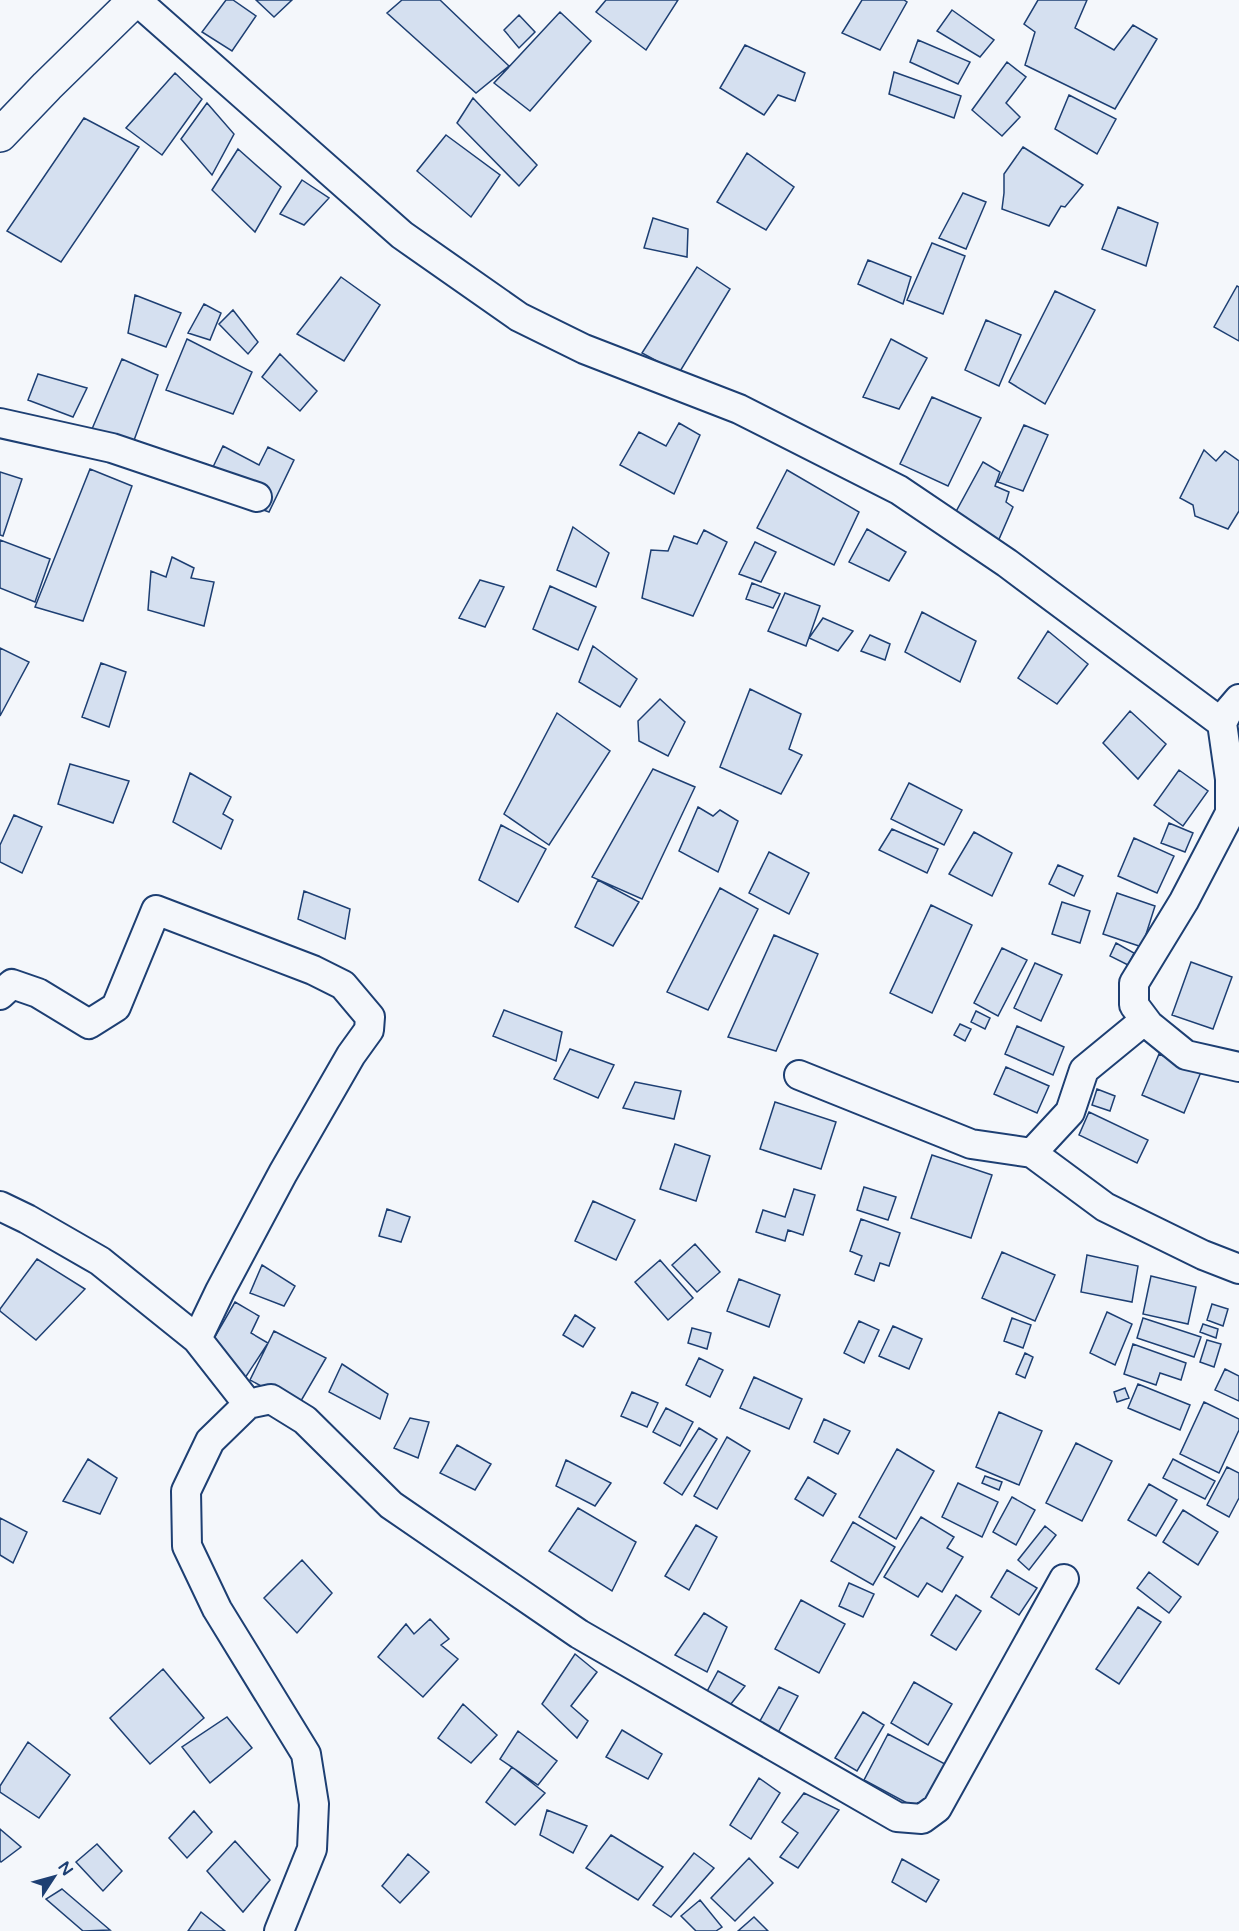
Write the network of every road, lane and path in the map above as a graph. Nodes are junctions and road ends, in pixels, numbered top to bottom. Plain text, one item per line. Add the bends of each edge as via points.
1 (135, 0) edge
2 (0, 135) edge
3 (0, 423) edge
4 (257, 497) dead end
5 (1239, 699) edge
6 (1222, 723) junction
7 (0, 994) edge
8 (1145, 1020) junction
9 (1239, 1067) edge
10 (799, 1075) dead end
11 (1032, 1153) junction
12 (0, 1206) edge
13 (1239, 1269) edge
14 (197, 1339) junction
15 (248, 1404) junction
16 (1064, 1579) dead end
17 (279, 1931) edge

1 - 2 street
1 - 6 street via 402,235 519,317 584,349 739,409 899,490 1007,563
3 - 4 street via 112,448
5 - 6 street
6 - 8 street via 1230,779 1230,813 1184,901 1134,983 1134,1005
7 - 14 street via 12,984 38,993 89,1024 116,1007 156,910 313,970 343,985 370,1017 369,1030 283,1173
8 - 9 street via 1186,1054
8 - 11 street via 1084,1070 1070,1112
10 - 11 street via 971,1144
11 - 13 street via 1105,1207
12 - 14 street via 100,1261
14 - 15 street
15 - 16 street via 271,1399 305,1420 391,1505 579,1634 897,1816 922,1819 937,1808
15 - 17 street via 210,1441 186,1491 187,1546 217,1609 306,1754 314,1804 312,1849

